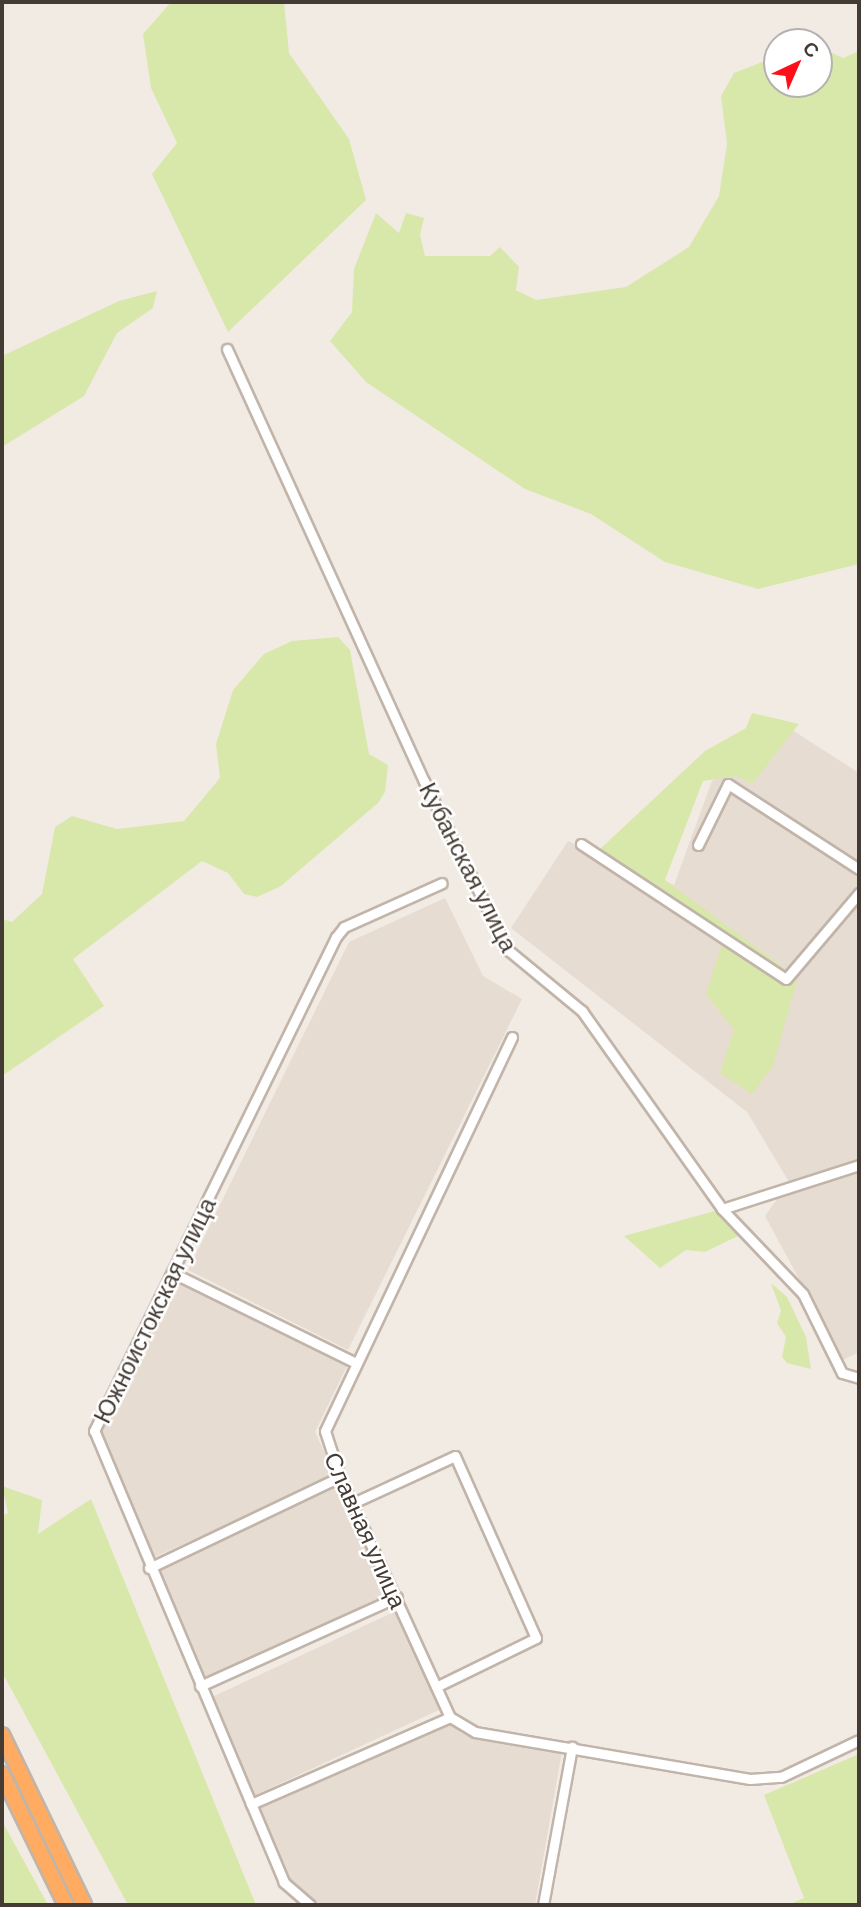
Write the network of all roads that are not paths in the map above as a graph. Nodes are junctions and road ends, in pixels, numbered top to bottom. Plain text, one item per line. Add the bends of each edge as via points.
1 (227, 349) dead end
2 (581, 844) dead end
3 (698, 845) dead end
4 (859, 869) edge
5 (442, 883) dead end
6 (859, 893) edge
7 (512, 1037) dead end
8 (859, 1165) edge
9 (722, 1209) junction
10 (173, 1273) junction
11 (356, 1363) junction
12 (859, 1378) edge
13 (340, 1477) junction
14 (353, 1503) junction
15 (149, 1568) junction
16 (397, 1598) junction
17 (200, 1686) junction
18 (436, 1687) junction
19 (450, 1717) junction
20 (2, 1734) edge
21 (859, 1740) edge
22 (572, 1748) junction
23 (2, 1774) edge
24 (251, 1804) junction
25 (66, 1905) edge
26 (84, 1905) edge
27 (310, 1905) edge
28 (543, 1905) edge

1 - 9 street, Кубанская улица via 424,781 508,950 582,1011
2 - 6 street via 786,979
3 - 4 street via 728,784
5 - 10 street, Южноистокская улица via 344,927 336,937
7 - 11 street, Славная улица
8 - 9 street
9 - 12 street, Кубанская улица via 803,1294 842,1373
10 - 11 street
10 - 15 street, Южноистокская улица via 94,1431
11 - 13 street, Славная улица via 326,1431
13 - 14 street, Славная улица
13 - 15 street
14 - 16 street, Славная улица
14 - 18 street via 455,1456 536,1638
15 - 17 street, Южноистокская улица
16 - 17 street
16 - 18 street, Славная улица
17 - 24 street, Южноистокская улица
18 - 19 street, Славная улица
19 - 22 street via 475,1732
19 - 24 street
20 - 26 highway
21 - 22 street via 781,1777 750,1779
22 - 28 street
23 - 25 highway
24 - 27 street, Южноистокская улица via 284,1882

